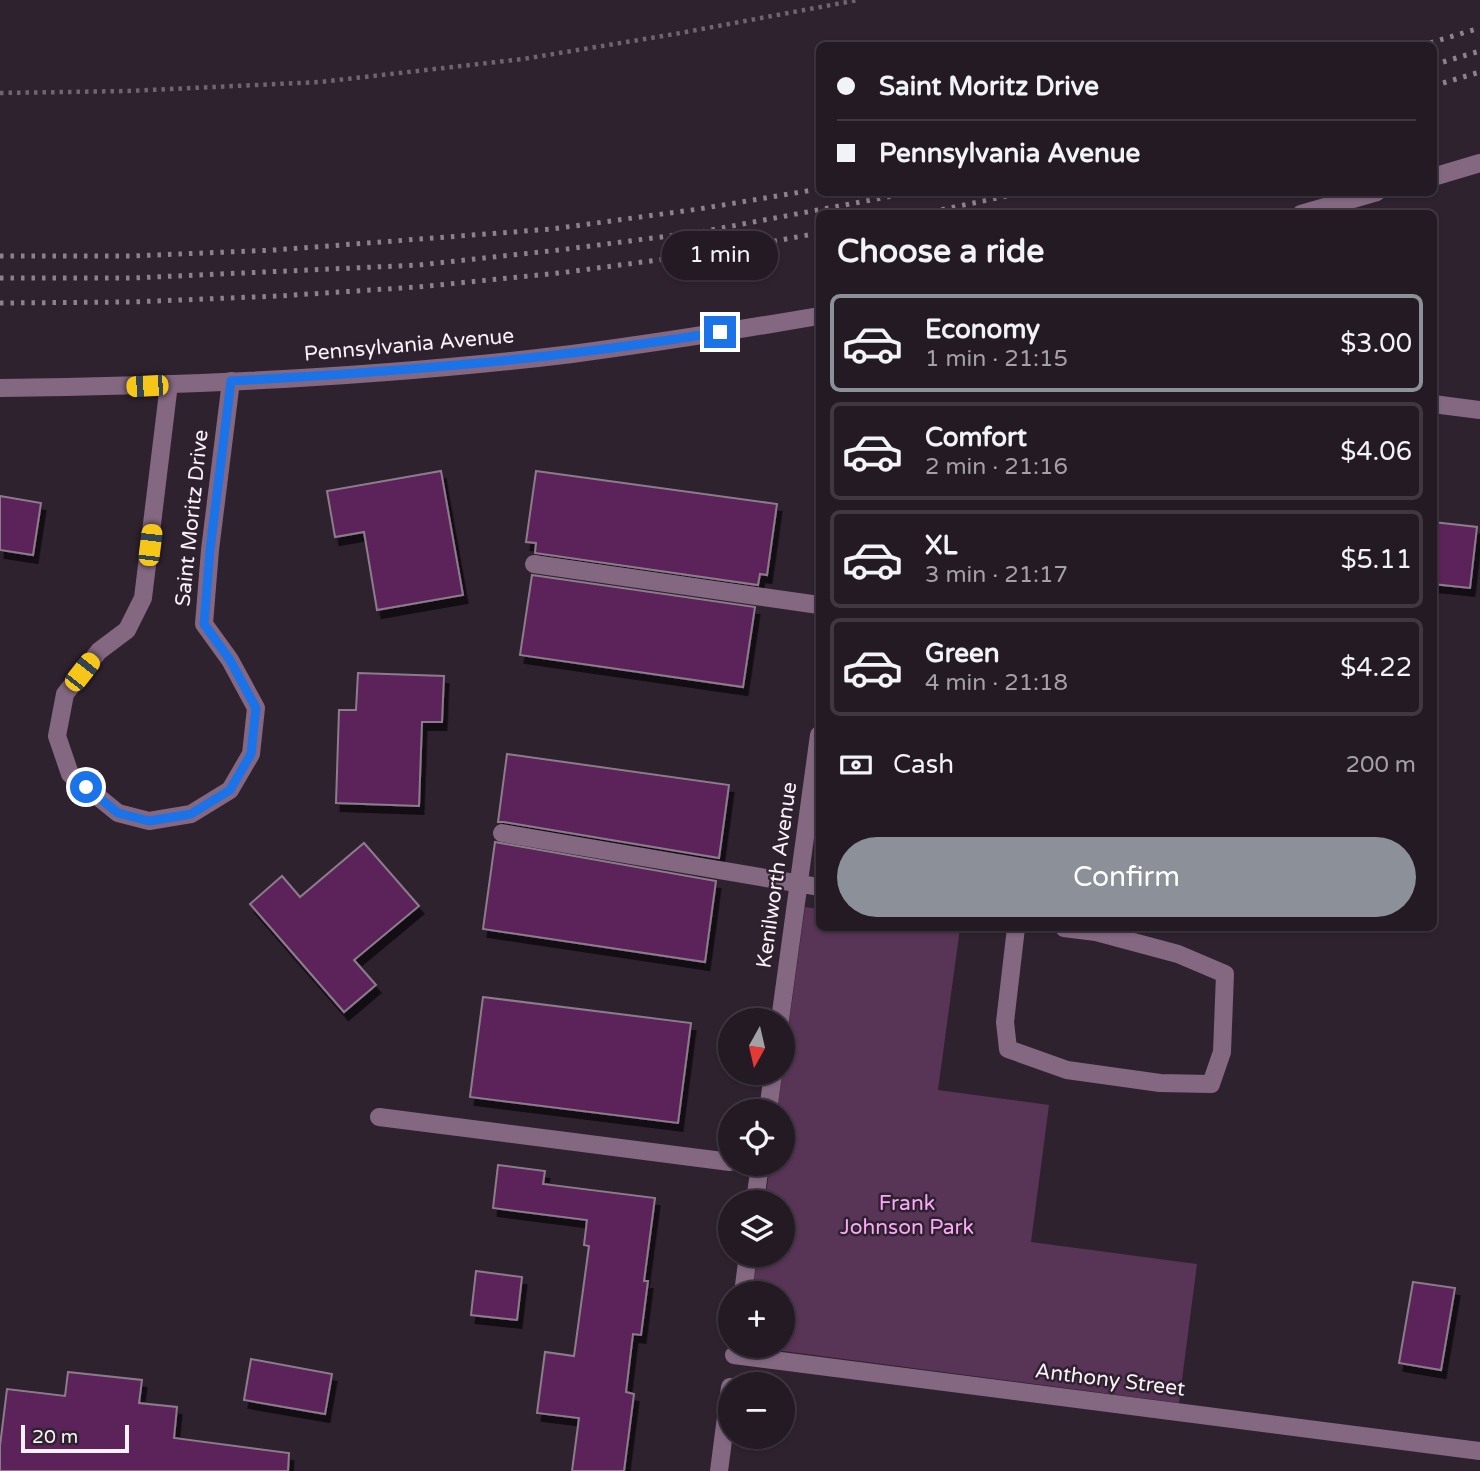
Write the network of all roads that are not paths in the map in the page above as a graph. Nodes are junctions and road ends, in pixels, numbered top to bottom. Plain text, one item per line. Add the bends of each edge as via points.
1 (1480, 163) edge
2 (1437, 176) edge
3 (1363, 196) edge
4 (1315, 210) edge
5 (816, 316) edge
6 (231, 381) junction
7 (169, 384) junction
8 (0, 387) edge
9 (1437, 405) edge
10 (1480, 410) edge
11 (534, 564) dead end
12 (816, 605) edge
13 (816, 758) edge
14 (502, 833) dead end
15 (799, 883) junction
16 (816, 886) edge
17 (1016, 931) edge
18 (1088, 931) edge
19 (782, 1008) edge
20 (379, 1117) dead end
21 (718, 1160) edge
22 (794, 1358) edge
23 (722, 1449) edge
24 (1480, 1451) edge
25 (719, 1471) edge

1 - 2 street
3 - 4 street
5 - 6 street, Pennsylvania Avenue via 569,354
6 - 7 street, Pennsylvania Avenue
6 - 7 street, Saint Moritz Drive via 204,624 256,708 251,754 230,790 191,814 149,821 118,813 70,774 57,736 65,694 99,651 127,630 143,598
7 - 8 street, Pennsylvania Avenue
9 - 10 street
11 - 12 street
13 - 15 street, Kenilworth Avenue
14 - 15 street
15 - 16 street
15 - 19 street, Kenilworth Avenue
17 - 18 street via 1005,1022 1008,1049 1067,1070 1160,1083 1211,1084 1222,1052 1225,974 1178,954
20 - 21 street
22 - 24 street, Anthony Street
23 - 25 street

